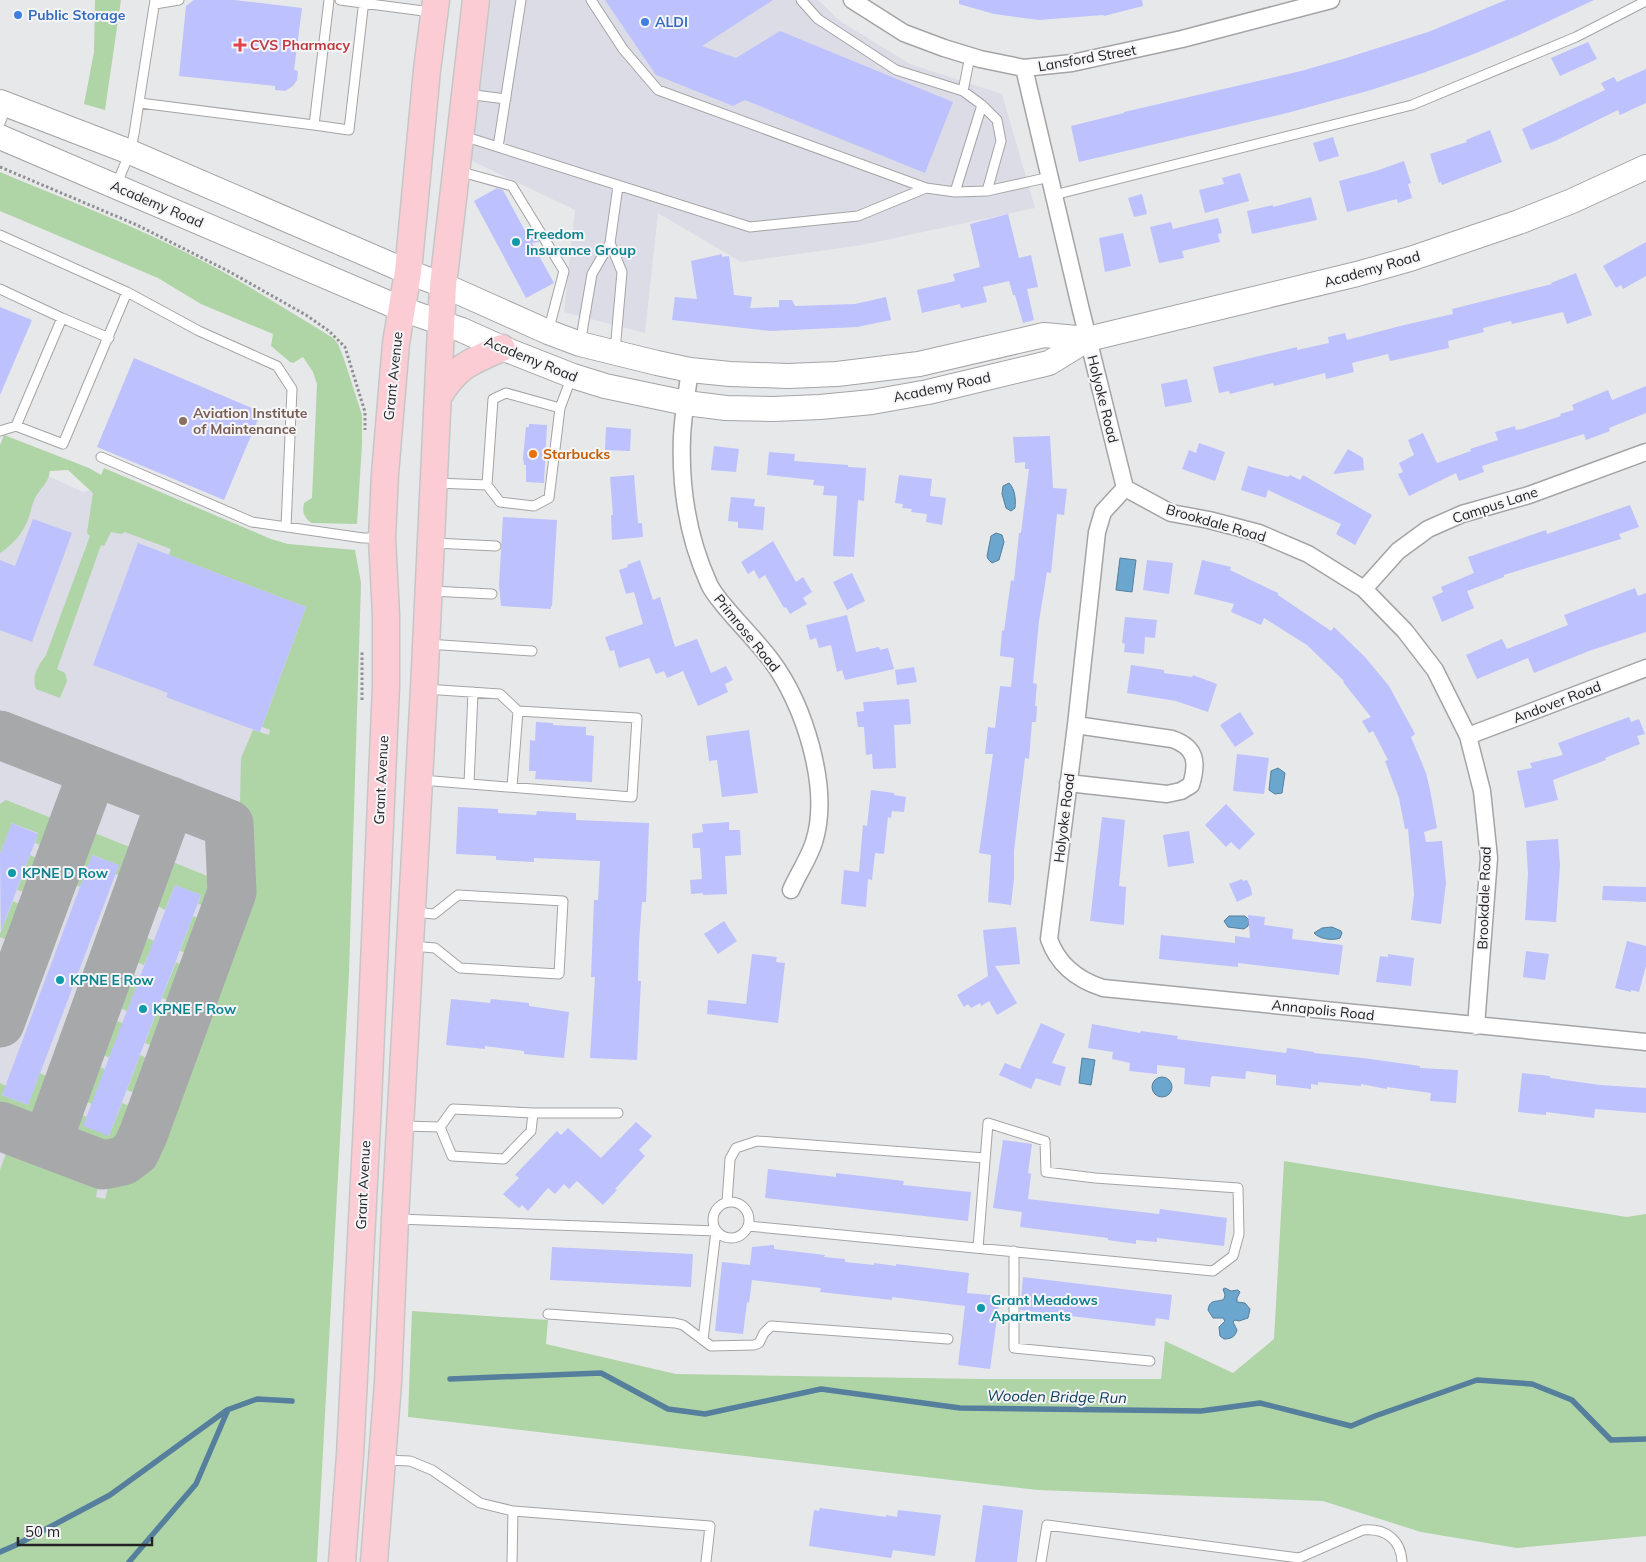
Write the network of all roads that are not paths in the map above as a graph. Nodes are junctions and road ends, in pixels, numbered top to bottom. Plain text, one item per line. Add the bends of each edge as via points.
1 (179, 0) edge
2 (330, 0) edge
3 (340, 0) edge
4 (476, 0) edge
5 (521, 0) edge
6 (591, 0) edge
7 (801, 0) edge
8 (852, 0) edge
9 (1331, 0) edge
10 (364, 1) edge
11 (1646, 1) edge
12 (155, 2) edge
13 (435, 6) edge
14 (970, 56) junction
15 (1024, 68) junction
16 (963, 91) junction
17 (465, 94) junction
18 (506, 99) junction
19 (140, 103) junction
20 (982, 104) junction
21 (2, 110) edge
22 (314, 125) junction
23 (460, 135) junction
24 (0, 137) edge
25 (498, 147) junction
26 (130, 152) junction
27 (1646, 167) edge
28 (456, 170) junction
29 (1050, 177) junction
30 (618, 186) junction
31 (116, 187) junction
32 (926, 188) junction
33 (987, 191) junction
34 (955, 192) junction
35 (1054, 195) junction
36 (0, 235) edge
37 (610, 243) junction
38 (408, 272) junction
39 (443, 285) junction
40 (0, 289) edge
41 (127, 292) junction
42 (402, 309) junction
43 (62, 318) junction
44 (441, 323) junction
45 (548, 332) junction
46 (109, 338) junction
47 (1088, 339) junction
48 (580, 344) junction
49 (502, 348) junction
50 (614, 354) junction
51 (690, 370) junction
52 (573, 376) junction
53 (438, 397) junction
54 (686, 402) junction
55 (560, 408) junction
56 (16, 426) junction
57 (0, 431) edge
58 (1646, 452) edge
59 (101, 457) dead end
60 (434, 483) junction
61 (487, 485) junction
62 (1125, 488) junction
63 (286, 527) junction
64 (382, 538) junction
65 (431, 543) junction
66 (496, 546) dead end
67 (1364, 589) junction
68 (428, 591) junction
69 (492, 594) dead end
70 (426, 644) junction
71 (532, 651) dead end
72 (1646, 668) edge
73 (386, 686) junction
74 (424, 689) junction
75 (473, 692) junction
76 (518, 711) junction
77 (1076, 726) junction
78 (1468, 736) junction
79 (381, 778) junction
80 (419, 780) junction
81 (1068, 783) junction
82 (469, 784) junction
83 (512, 787) junction
84 (791, 890) dead end
85 (411, 912) junction
86 (1052, 912) joint
87 (410, 945) junction
88 (1476, 1026) junction
89 (1646, 1042) edge
90 (533, 1113) junction
91 (618, 1113) dead end
92 (400, 1126) junction
93 (440, 1127) junction
94 (985, 1158) junction
95 (727, 1202) junction
96 (395, 1218) junction
97 (748, 1226) junction
98 (716, 1231) junction
99 (978, 1248) junction
100 (1014, 1251) junction
101 (548, 1314) dead end
102 (948, 1339) dead end
103 (703, 1340) junction
104 (1150, 1361) dead end
105 (350, 1455) junction
106 (381, 1459) junction
107 (514, 1511) junction
108 (342, 1562) edge
109 (374, 1562) edge
110 (512, 1562) edge
111 (706, 1562) edge
112 (1041, 1562) edge
113 (1402, 1562) edge

1 - 12 lane
2 - 22 lane
3 - 10 lane
4 - 17 main road
5 - 18 lane
6 - 32 lane via 623,49 658,90
7 - 16 lane via 818,19 896,70
8 - 14 street, Lansford Street via 904,33
9 - 15 street, Lansford Street via 1182,39 1072,63
10 - 13 lane
10 - 22 lane via 348,130
11 - 35 lane via 1576,37 1412,105
12 - 19 lane
13 - 38 main road, Grant Avenue
14 - 15 street, Lansford Street
14 - 16 lane
15 - 29 street, Holyoke Road
16 - 20 lane
17 - 18 lane
17 - 23 main road
18 - 25 lane
19 - 22 lane
19 - 26 lane
20 - 33 lane via 997,120 1001,141
20 - 34 lane
21 - 26 main road, Academy Road
23 - 25 lane
23 - 28 main road
24 - 31 main road, Academy Road
25 - 30 lane
26 - 31 lane
26 - 38 main road, Academy Road
27 - 47 main road, Academy Road via 1519,222 1410,259
28 - 39 main road
28 - 45 lane via 512,186 564,270
29 - 33 lane
29 - 35 street, Holyoke Road
30 - 32 lane via 750,227 858,216
30 - 37 lane
31 - 42 main road, Academy Road
32 - 34 lane
33 - 34 lane
35 - 47 street, Holyoke Road
36 - 41 lane
37 - 48 lane via 592,274
37 - 50 lane via 622,272
38 - 39 main road, Academy Road
38 - 42 main road, Grant Avenue
39 - 44 main road
39 - 45 main road, Academy Road
40 - 43 lane
41 - 46 lane
41 - 63 lane via 199,331 277,366 292,389
42 - 44 main road, Academy Road
42 - 64 main road, Grant Avenue via 389,411
43 - 46 lane
43 - 56 lane
44 - 49 main road, Academy Road
44 - 53 main road
45 - 48 main road, Academy Road
46 - 56 lane via 63,444
47 - 51 main road, Academy Road via 1044,335 920,364 838,374 788,376
47 - 54 main road, Academy Road via 1049,363 872,402 773,410
47 - 62 street, Holyoke Road
48 - 50 main road, Academy Road
49 - 52 main road, Academy Road
49 - 53 main road via 466,364 448,380
50 - 51 main road, Academy Road
51 - 54 street, Primrose Road
52 - 54 main road, Academy Road via 604,386
52 - 55 lane
53 - 60 main road
54 - 84 street, Primrose Road via 682,437 683,497 694,547 709,586 771,660 786,686 807,733 816,766 819,805 814,842
55 - 61 lane via 506,392 493,399
55 - 61 lane via 549,498 534,506 500,502
56 - 57 lane
58 - 67 street, Campus Lane via 1530,495 1462,514 1428,530 1398,551
59 - 63 lane via 252,522
60 - 61 lane
60 - 65 main road
62 - 67 street, Brookdale Road via 1171,513 1259,534 1299,550
62 - 77 street, Holyoke Road via 1103,512 1096,532
63 - 64 lane
64 - 73 main road, Grant Avenue
65 - 66 lane
65 - 68 main road
67 - 78 street, Brookdale Road via 1405,631 1435,670
68 - 69 lane
68 - 70 main road
70 - 71 lane
70 - 74 main road
72 - 78 street, Andover Road
73 - 74 main road
73 - 79 main road, Grant Avenue
74 - 75 lane
74 - 80 main road
75 - 76 lane via 500,694
75 - 82 lane
76 - 83 lane
76 - 83 lane via 637,718 632,797
77 - 81 street, Holyoke Road
77 - 81 street via 1183,742 1192,750 1195,773 1191,785 1167,794
78 - 88 street, Brookdale Road via 1482,791 1489,858
79 - 80 main road
79 - 105 main road, Grant Avenue
80 - 82 lane
80 - 85 main road
81 - 86 street, Holyoke Road
82 - 83 lane
85 - 87 main road
85 - 87 lane via 434,914 458,895 563,901 559,974 460,968 435,948
86 - 88 street, Annapolis Road via 1049,939 1052,949 1068,971 1103,988
87 - 92 main road
88 - 89 street, Annapolis Road
90 - 91 lane
90 - 93 lane via 453,1109
90 - 93 lane via 531,1131 504,1159 452,1156
92 - 93 lane
92 - 96 main road
94 - 95 lane via 757,1141 736,1148 730,1158
94 - 99 lane
94 - 100 lane via 988,1123 1045,1141 1046,1172 1238,1188 1240,1234 1233,1256 1214,1270
95 - 97 lane via 734,1202 746,1210
95 - 98 lane via 720,1205 713,1216
96 - 98 lane
96 - 106 main road via 388,1383
97 - 98 lane via 741,1236 735,1238 721,1236
97 - 99 lane
98 - 103 lane
99 - 100 lane
100 - 104 lane via 1014,1348
101 - 103 lane via 676,1323
102 - 103 lane via 771,1326 754,1345 711,1346
105 - 106 main road
105 - 108 main road, Grant Avenue
106 - 107 lane via 410,1461 432,1470 480,1503
106 - 109 main road
107 - 110 lane
107 - 111 lane via 710,1526
112 - 113 lane via 1047,1525 1299,1558 1373,1529 1391,1536 1401,1552

